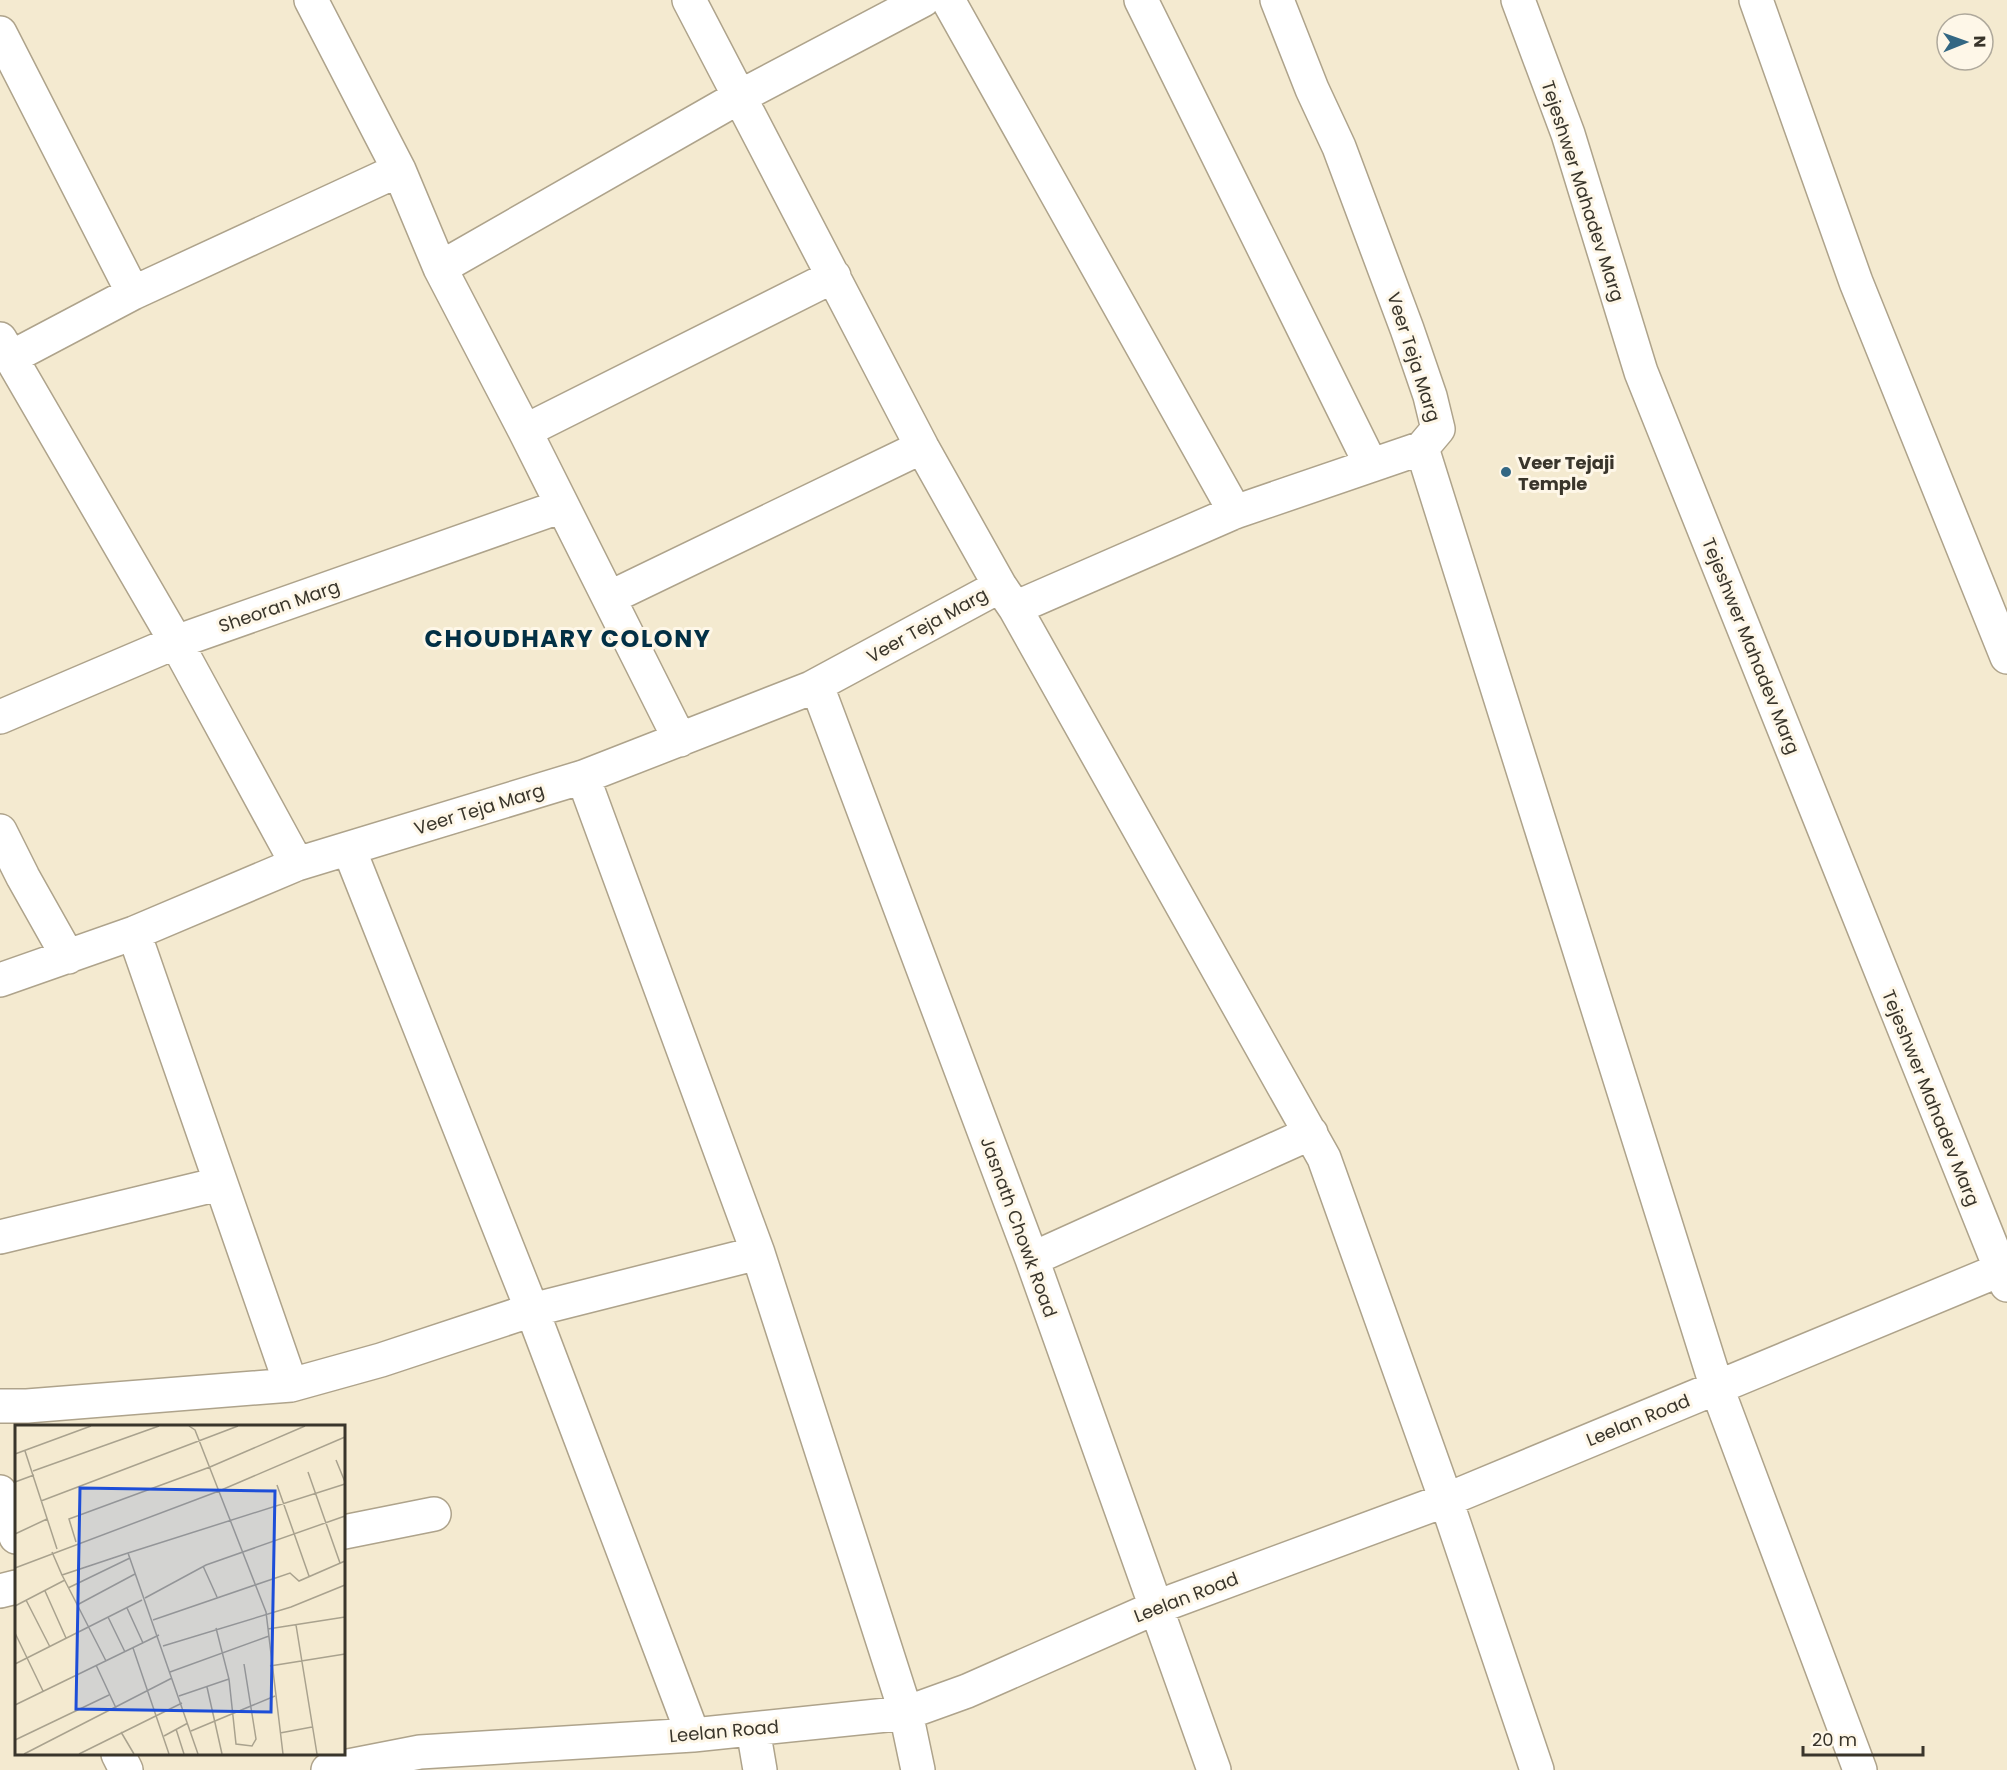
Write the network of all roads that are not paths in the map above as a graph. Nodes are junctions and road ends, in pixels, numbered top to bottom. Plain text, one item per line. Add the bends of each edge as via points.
1 (311, 0) edge
2 (689, 0) edge
3 (923, 0) edge
4 (948, 0) edge
5 (1141, 0) edge
6 (1278, 0) edge
7 (1518, 0) edge
8 (1756, 0) edge
9 (0, 33) edge
10 (740, 97) junction
11 (399, 170) junction
12 (440, 268) junction
13 (834, 276) junction
14 (133, 293) junction
15 (5, 348) edge
16 (525, 431) junction
17 (922, 447) junction
18 (1422, 448) junction
19 (1371, 465) junction
20 (562, 506) junction
21 (1235, 512) junction
22 (1007, 597) junction
23 (609, 598) junction
24 (176, 642) junction
25 (2007, 657) edge
26 (817, 686) junction
27 (0, 717) edge
28 (680, 740) junction
29 (583, 777) junction
30 (0, 831) edge
31 (349, 849) junction
32 (297, 864) junction
33 (134, 933) junction
34 (68, 957) junction
35 (0, 980) edge
36 (1311, 1133) junction
37 (219, 1184) junction
38 (0, 1237) edge
39 (758, 1253) junction
40 (1032, 1259) junction
41 (2005, 1274) edge
42 (532, 1310) junction
43 (291, 1385) junction
44 (1717, 1388) junction
45 (0, 1406) edge
46 (0, 1492) edge
47 (1446, 1500) junction
48 (434, 1514) dead end
49 (345, 1532) edge
50 (15, 1534) edge
51 (15, 1587) edge
52 (0, 1591) edge
53 (1157, 1607) junction
54 (906, 1713) junction
55 (753, 1729) junction
56 (693, 1735) junction
57 (118, 1755) edge
58 (422, 1761) edge
59 (126, 1770) edge
60 (328, 1770) edge
61 (760, 1770) edge
62 (918, 1770) edge
63 (1214, 1770) edge
64 (1537, 1770) edge
65 (1860, 1770) edge

1 - 11 street
2 - 10 street
3 - 10 street
4 - 21 street
5 - 19 street
6 - 18 street, Veer Teja Marg via 1339,147 1430,396 1438,429
7 - 41 street, Tejeshwer Mahadev Marg via 1568,134 1641,372
8 - 25 street via 1856,282
9 - 14 street
10 - 12 street
10 - 13 street
11 - 12 street
11 - 14 street
12 - 16 street
13 - 16 street
13 - 17 street
14 - 15 street
15 - 24 street
16 - 20 street
17 - 22 street
17 - 23 street
18 - 19 street, Veer Teja Marg
18 - 44 street
19 - 21 street, Veer Teja Marg
20 - 23 street
20 - 24 street, Sheoran Marg
21 - 22 street, Veer Teja Marg
22 - 26 street, Veer Teja Marg
22 - 36 street
23 - 28 street
24 - 27 street, Sheoran Marg
24 - 32 street
26 - 28 street, Veer Teja Marg
26 - 40 street, Jasnath Chowk Road
28 - 29 street, Veer Teja Marg
29 - 31 street, Veer Teja Marg
29 - 39 street
30 - 34 street
31 - 32 street, Veer Teja Marg
31 - 42 street
32 - 33 street, Veer Teja Marg
33 - 34 street, Veer Teja Marg
33 - 37 street
34 - 35 street, Veer Teja Marg
36 - 40 street
36 - 47 street via 1324,1158
37 - 38 street
37 - 43 street
39 - 42 street
39 - 54 street
40 - 53 street, Jasnath Chowk Road
41 - 44 street, Leelan Road
42 - 43 street
42 - 56 street
43 - 45 street
44 - 47 street, Leelan Road
44 - 65 street
46 - 50 street
47 - 53 street, Leelan Road
47 - 64 street
48 - 49 street
51 - 52 street
53 - 54 street, Leelan Road via 967,1691
53 - 63 street, Jasnath Chowk Road
54 - 55 street, Leelan Road
54 - 62 street
55 - 56 street, Leelan Road
55 - 61 street
56 - 58 street, Leelan Road
57 - 59 street
58 - 60 street, Leelan Road

